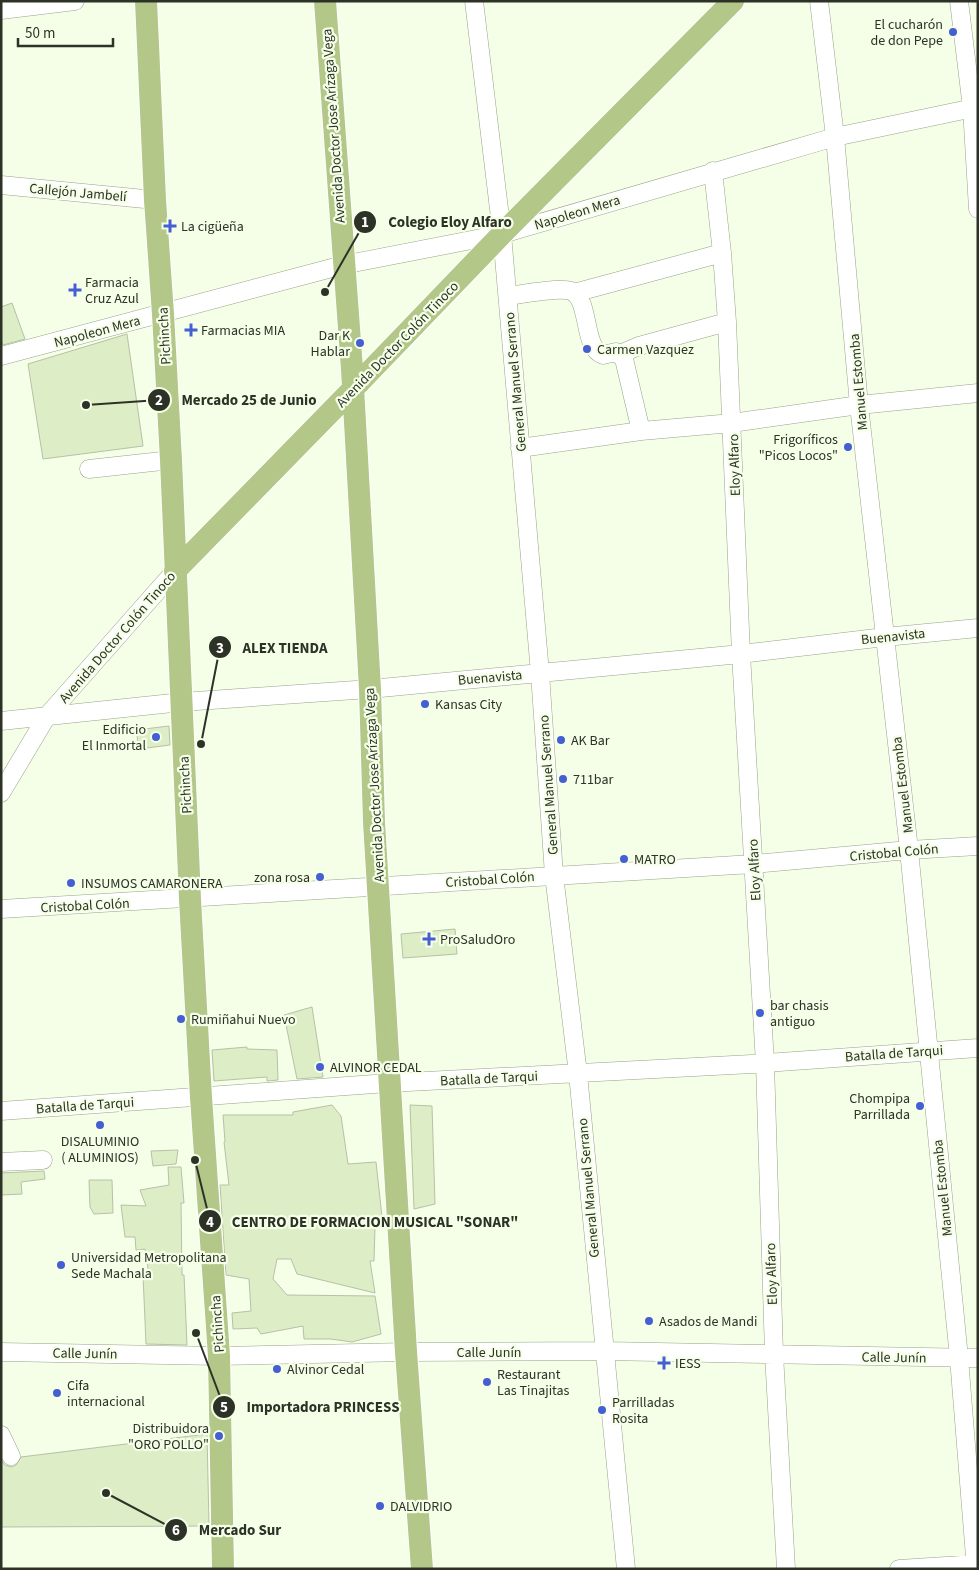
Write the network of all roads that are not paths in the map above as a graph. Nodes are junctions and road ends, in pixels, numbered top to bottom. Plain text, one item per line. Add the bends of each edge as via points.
1 (75, 1) edge
2 (146, 1) edge
3 (325, 1) edge
4 (474, 1) edge
5 (734, 1) edge
6 (819, 1) edge
7 (959, 1) edge
8 (1, 10) edge
9 (975, 108) edge
10 (835, 136) junction
11 (713, 171) junction
12 (1, 185) edge
13 (977, 190) edge
14 (155, 200) junction
15 (978, 209) edge
16 (502, 234) junction
17 (722, 253) junction
18 (343, 265) junction
19 (574, 293) junction
20 (508, 296) junction
21 (164, 314) junction
22 (727, 322) junction
23 (620, 354) junction
24 (1, 356) edge
25 (352, 390) junction
26 (978, 393) edge
27 (859, 405) junction
28 (732, 423) junction
29 (641, 431) junction
30 (520, 448) junction
31 (171, 460) junction
32 (89, 468) dead end
33 (175, 571) junction
34 (978, 628) edge
35 (885, 637) junction
36 (741, 654) junction
37 (540, 673) junction
38 (370, 689) junction
39 (182, 702) junction
40 (47, 716) junction
41 (1, 721) edge
42 (1, 793) edge
43 (978, 846) edge
44 (909, 850) junction
45 (753, 864) junction
46 (554, 876) junction
47 (378, 886) junction
48 (190, 899) junction
49 (1, 909) edge
50 (978, 1048) edge
51 (929, 1051) junction
52 (765, 1063) junction
53 (578, 1074) junction
54 (391, 1083) junction
55 (201, 1097) junction
56 (1, 1111) edge
57 (43, 1160) dead end
58 (1, 1162) edge
59 (604, 1351) junction
60 (1, 1352) edge
61 (406, 1352) junction
62 (774, 1354) junction
63 (219, 1356) junction
64 (959, 1358) junction
65 (978, 1358) edge
66 (1, 1435) edge
67 (11, 1456) dead end
68 (977, 1566) edge
69 (223, 1569) edge
70 (422, 1569) edge
71 (626, 1569) edge
72 (786, 1569) edge
73 (899, 1569) edge

1 - 8 street
2 - 14 main road, Pichincha
3 - 18 main road, Avenida Doctor Jose Arízaga Vega
4 - 16 street, General Manuel Serrano
5 - 16 main road, Avenida Doctor Colón Tinoco
6 - 10 street, Manuel Estomba
7 - 9 street
9 - 10 street, Napoleon Mera
9 - 13 street
10 - 11 street, Napoleon Mera
10 - 27 street, Manuel Estomba
11 - 16 street, Napoleon Mera
11 - 17 street, Eloy Alfaro
12 - 14 street, Callejón Jambelí
13 - 15 street
14 - 21 main road, Pichincha
16 - 18 street, Napoleon Mera
16 - 20 street, General Manuel Serrano
16 - 25 main road, Avenida Doctor Colón Tinoco
17 - 19 street
17 - 22 street, Eloy Alfaro
18 - 21 street, Napoleon Mera
18 - 25 main road, Avenida Doctor Jose Arízaga Vega
19 - 20 street via 564,290
19 - 23 street via 580,301 594,349 603,355
20 - 30 street, General Manuel Serrano
21 - 24 street, Napoleon Mera
21 - 31 main road, Pichincha
22 - 23 street
22 - 28 street, Eloy Alfaro
23 - 29 street via 624,359
25 - 33 main road, Avenida Doctor Colón Tinoco
25 - 38 main road, Avenida Doctor Jose Arízaga Vega
26 - 27 street
27 - 28 street
27 - 35 street, Manuel Estomba
28 - 29 street
28 - 36 street, Eloy Alfaro
29 - 30 street
30 - 37 street, General Manuel Serrano
31 - 32 street
31 - 33 main road, Pichincha
33 - 39 main road, Pichincha
33 - 40 street, Avenida Doctor Colón Tinoco
34 - 35 street, Buenavista
35 - 36 street, Buenavista
35 - 44 street, Manuel Estomba
36 - 37 street, Buenavista
36 - 45 street, Eloy Alfaro
37 - 38 street, Buenavista
37 - 46 street, General Manuel Serrano
38 - 39 street, Buenavista
38 - 47 main road, Avenida Doctor Jose Arízaga Vega
39 - 40 street, Buenavista
39 - 48 main road, Pichincha
40 - 41 street, Buenavista
40 - 42 street, Avenida Doctor Colón Tinoco
43 - 44 street, Cristobal Colón
44 - 45 street, Cristobal Colón
44 - 51 street, Manuel Estomba
45 - 46 street, Cristobal Colón
45 - 52 street, Eloy Alfaro
46 - 47 street, Cristobal Colón
46 - 53 street, General Manuel Serrano
47 - 48 street, Cristobal Colón
47 - 54 main road, Avenida Doctor Jose Arízaga Vega
48 - 49 street, Cristobal Colón
48 - 55 main road, Pichincha
50 - 51 street, Batalla de Tarqui
51 - 52 street, Batalla de Tarqui
51 - 64 street, Manuel Estomba
52 - 53 street, Batalla de Tarqui
52 - 62 street, Eloy Alfaro
53 - 54 street, Batalla de Tarqui
53 - 59 street, General Manuel Serrano
54 - 55 street, Batalla de Tarqui
54 - 61 main road, Avenida Doctor Jose Arízaga Vega
55 - 56 street, Batalla de Tarqui
55 - 63 main road, Pichincha
57 - 58 street
59 - 61 street, Calle Junín
59 - 62 street, Calle Junín
59 - 71 street, General Manuel Serrano
60 - 63 street, Calle Junín
61 - 63 street, Calle Junín
61 - 70 main road, Avenida Doctor Jose Arízaga Vega
62 - 64 street, Calle Junín
62 - 72 street, Eloy Alfaro
63 - 69 main road, Pichincha
64 - 65 street, Calle Junín
64 - 68 street, Manuel Estomba
66 - 67 street
68 - 73 street

